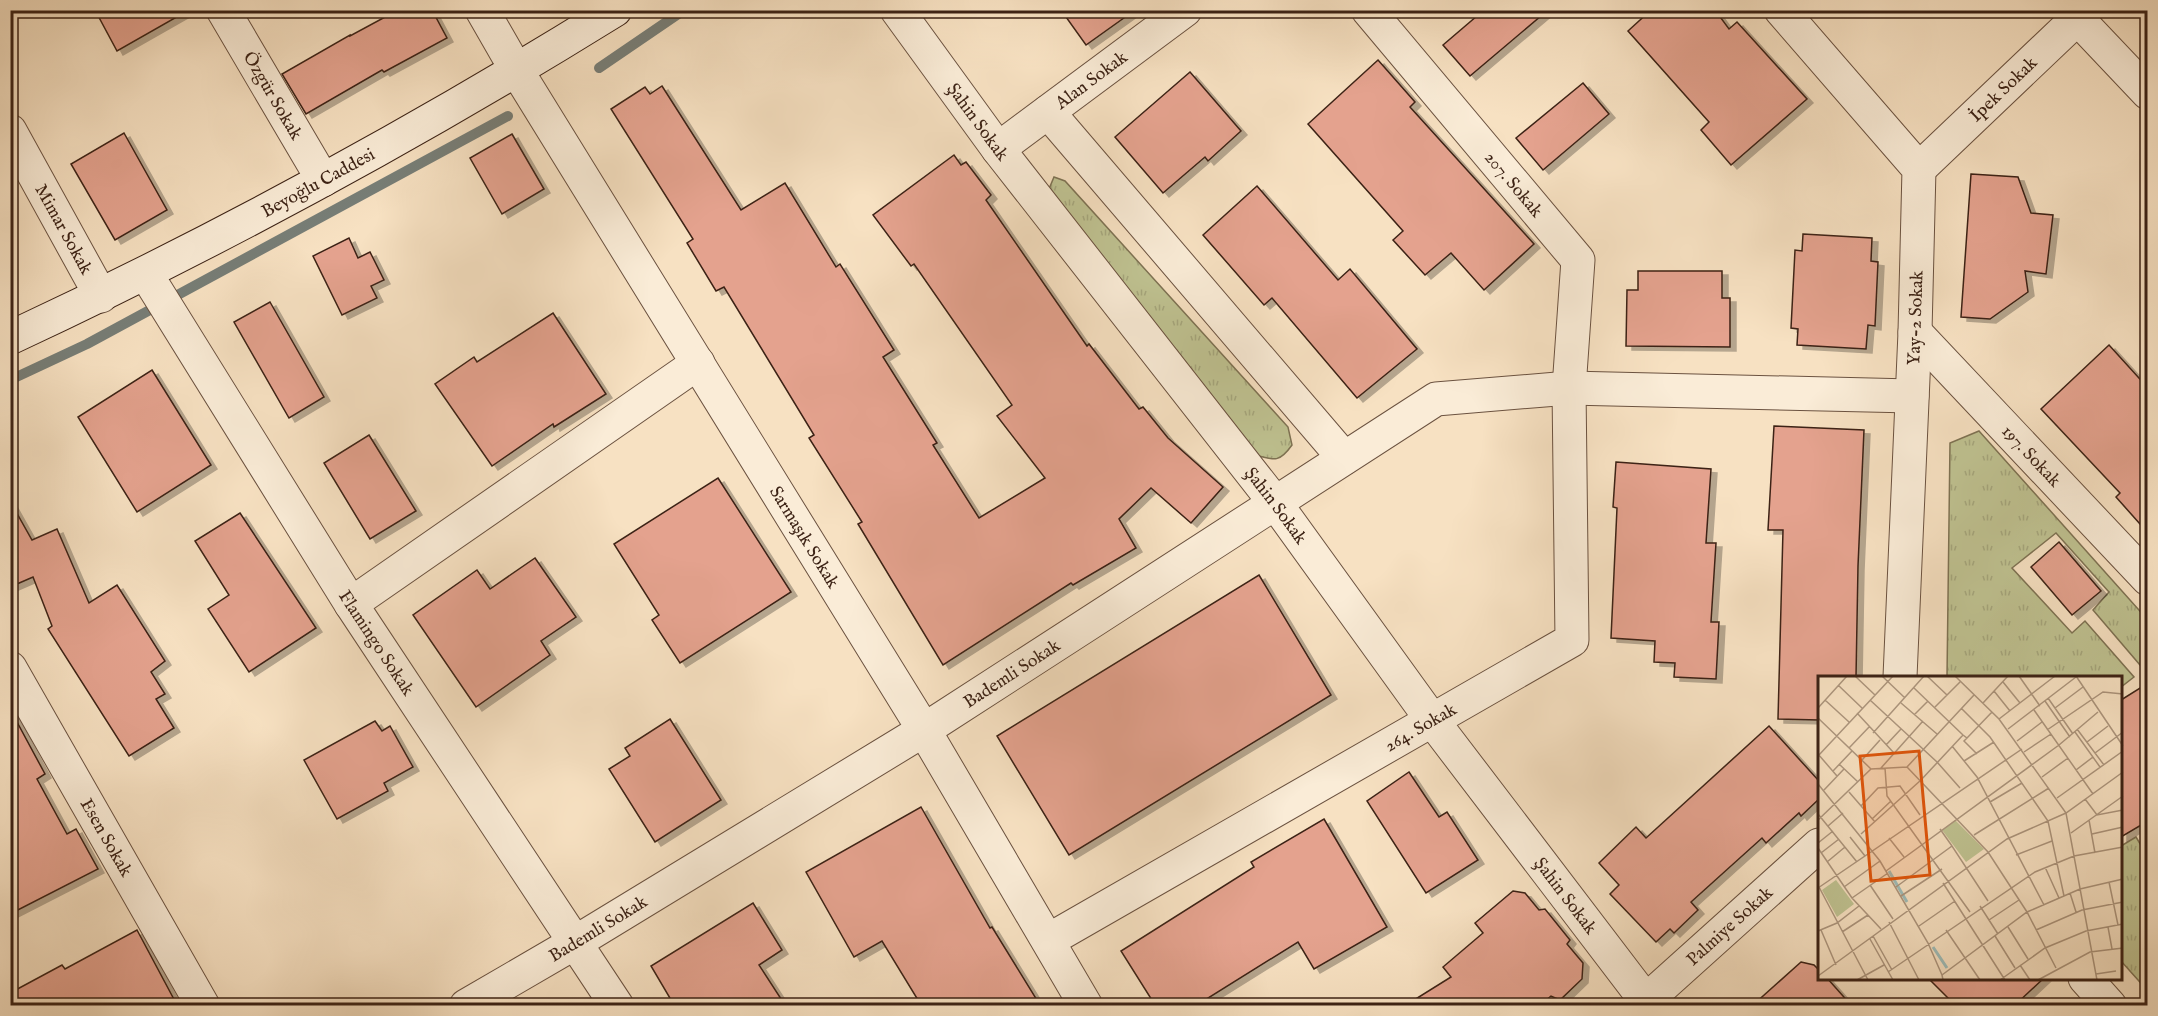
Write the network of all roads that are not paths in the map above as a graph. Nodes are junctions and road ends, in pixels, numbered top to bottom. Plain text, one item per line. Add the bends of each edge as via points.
1 (223, 10) edge
2 (482, 10) edge
3 (615, 10) edge
4 (897, 10) edge
5 (1185, 10) edge
6 (1368, 10) edge
7 (1781, 10) edge
8 (2081, 14) edge
9 (517, 71) junction
10 (2148, 93) edge
11 (1048, 112) junction
12 (10, 131) edge
13 (998, 149) junction
14 (1919, 169) junction
15 (323, 180) junction
16 (151, 281) junction
17 (101, 296) junction
18 (1916, 332) junction
19 (10, 338) edge
20 (698, 363) junction
21 (1569, 388) junction
22 (1912, 396) junction
23 (1344, 458) junction
24 (1276, 504) junction
25 (2148, 579) edge
26 (351, 604) junction
27 (10, 668) edge
28 (1900, 676) edge
29 (1432, 720) junction
30 (924, 730) junction
31 (1818, 846) edge
32 (1049, 940) junction
33 (576, 942) junction
34 (2087, 980) edge
35 (1645, 1004) edge
36 (203, 1005) edge
37 (466, 1005) edge
38 (617, 1005) edge
39 (1086, 1005) edge
40 (2110, 1005) edge

1 - 15 street, Özgür Sokak
2 - 9 street, Sarmaşık Sokak
3 - 9 street, Beyoğlu Caddesi
4 - 13 street, Şahin Sokak
5 - 11 street, Alan Sokak
6 - 21 street, 207. Sokak via 1578,260
7 - 14 street
8 - 10 street
8 - 14 street, İpek Sokak
9 - 15 street, Beyoğlu Caddesi
9 - 20 street, Sarmaşık Sokak
11 - 13 street, Alan Sokak
11 - 23 street
12 - 17 street, Mimar Sokak
13 - 24 street, Şahin Sokak
14 - 18 street, Yay-2 Sokak
15 - 16 street, Beyoğlu Caddesi
16 - 17 street, Beyoğlu Caddesi
16 - 26 street, Flamingo Sokak
17 - 19 street, Beyoğlu Caddesi
18 - 22 street, Yay-2 Sokak
18 - 25 street, 197. Sokak
20 - 26 street
20 - 30 street, Sarmaşık Sokak
21 - 22 street, Bademli Sokak
21 - 23 street, Bademli Sokak via 1436,399
21 - 29 street, 264. Sokak via 1572,640
22 - 28 street, Yay-2 Sokak
23 - 24 street, Bademli Sokak
24 - 29 street, Şahin Sokak
24 - 30 street, Bademli Sokak
26 - 33 street, Flamingo Sokak
27 - 36 street, Esen Sokak
29 - 32 street, 264. Sokak
29 - 35 street, Şahin Sokak
30 - 32 street, Sarmaşık Sokak
30 - 33 street, Bademli Sokak
31 - 35 street, Palmiye Sokak
32 - 39 street, Sarmaşık Sokak
33 - 37 street, Bademli Sokak
33 - 38 street, Flamingo Sokak
34 - 40 street

